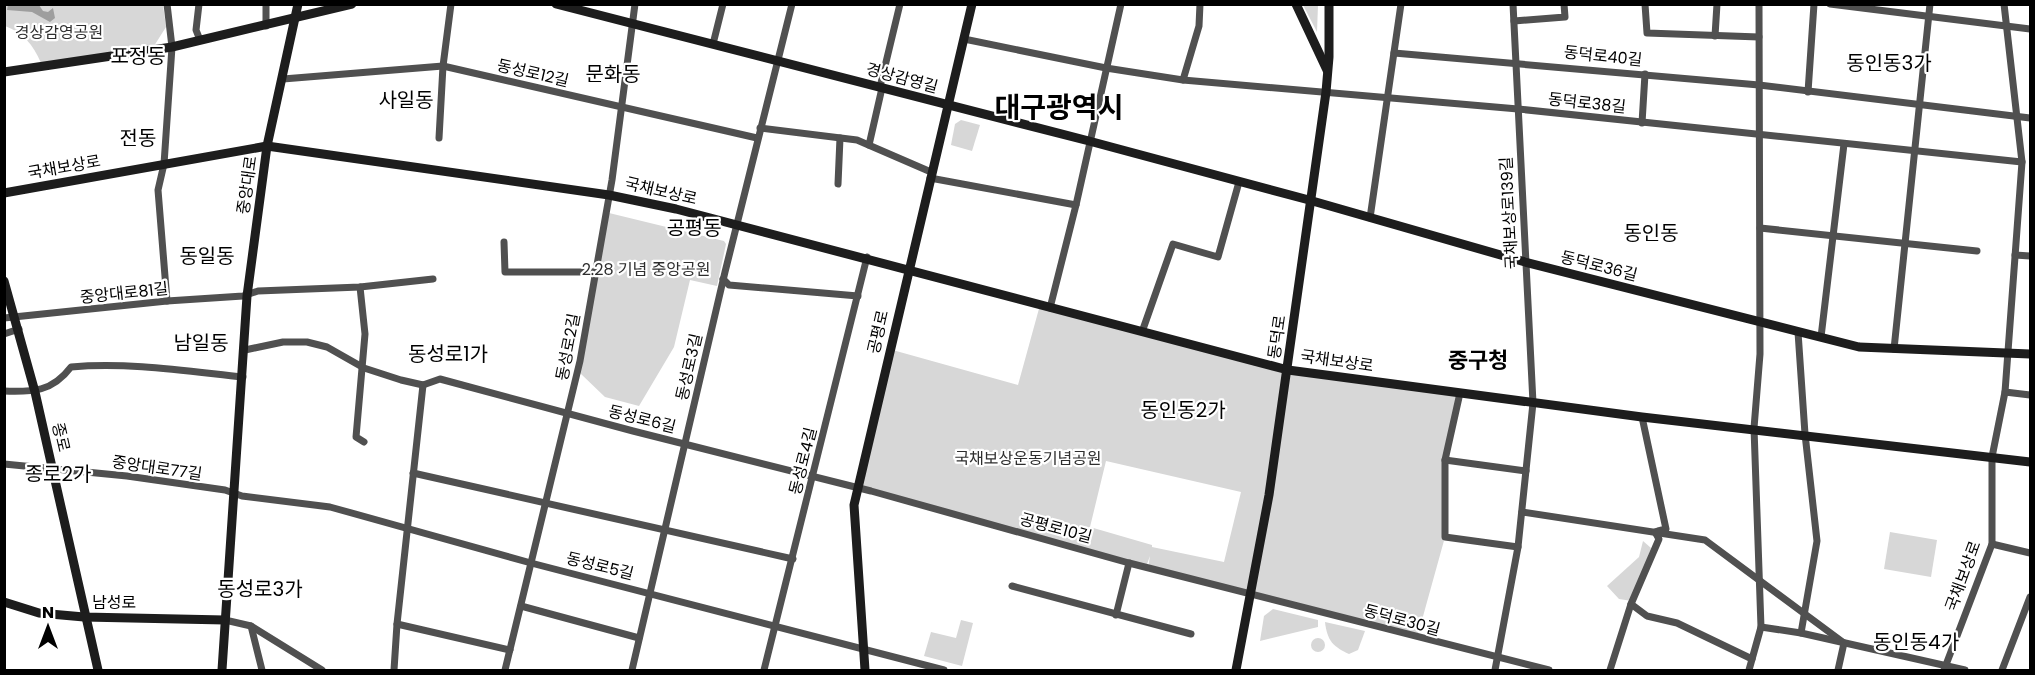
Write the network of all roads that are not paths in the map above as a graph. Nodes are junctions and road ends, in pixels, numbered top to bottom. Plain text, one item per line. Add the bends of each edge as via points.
1 (167, 4) edge
2 (199, 4) edge
3 (266, 4) edge
4 (298, 4) edge
5 (352, 4) edge
6 (451, 4) edge
7 (556, 4) edge
8 (635, 4) edge
9 (723, 4) edge
10 (792, 4) edge
11 (900, 4) edge
12 (972, 4) edge
13 (1121, 4) edge
14 (1200, 4) edge
15 (1296, 4) edge
16 (1329, 4) edge
17 (1401, 4) edge
18 (1513, 4) edge
19 (1564, 4) edge
20 (1645, 4) edge
21 (1717, 4) edge
22 (1758, 4) edge
23 (1814, 4) edge
24 (1830, 4) edge
25 (1930, 4) edge
26 (2004, 4) edge
27 (1929, 17) junction
28 (296, 18) junction
29 (1514, 21) junction
30 (632, 24) junction
31 (266, 26) junction
32 (2006, 27) junction
33 (2031, 29) edge
34 (1715, 36) junction
35 (1759, 37) junction
36 (964, 39) junction
37 (200, 40) junction
38 (713, 44) junction
39 (172, 46) junction
40 (1394, 52) junction
41 (778, 61) junction
42 (1516, 62) junction
43 (443, 66) junction
44 (1107, 68) junction
45 (4, 72) edge
46 (1328, 73) junction
47 (1645, 74) junction
48 (283, 80) junction
49 (1183, 80) junction
50 (1759, 85) junction
51 (881, 88) junction
52 (1326, 92) junction
53 (1808, 92) junction
54 (1388, 98) junction
55 (949, 106) junction
56 (1920, 106) junction
57 (622, 107) junction
58 (1518, 109) junction
59 (2017, 117) junction
60 (2031, 118) edge
61 (1642, 123) junction
62 (760, 128) junction
63 (1759, 135) junction
64 (439, 138) dead end
65 (757, 138) junction
66 (840, 138) junction
67 (1089, 141) junction
68 (1844, 144) junction
69 (869, 145) junction
70 (267, 146) junction
71 (1915, 152) junction
72 (2022, 162) junction
73 (164, 164) junction
74 (930, 175) junction
75 (1239, 182) junction
76 (838, 184) dead end
77 (4, 193) edge
78 (609, 195) junction
79 (1310, 200) junction
80 (1076, 205) junction
81 (1370, 218) junction
82 (737, 225) junction
83 (1760, 228) junction
84 (1833, 237) junction
85 (504, 242) dead end
86 (1905, 244) junction
87 (1977, 251) dead end
88 (2015, 255) junction
89 (2031, 256) edge
90 (867, 257) junction
91 (1525, 262) junction
92 (908, 268) junction
93 (596, 272) junction
94 (433, 279) dead end
95 (723, 279) junction
96 (4, 281) edge
97 (360, 287) junction
98 (247, 296) junction
99 (858, 296) junction
100 (167, 301) junction
101 (1050, 308) junction
102 (4, 318) edge
103 (16, 318) junction
104 (1760, 322) junction
105 (19, 329) junction
106 (1142, 332) junction
107 (1798, 332) junction
108 (4, 334) edge
109 (1821, 338) junction
110 (1894, 349) junction
111 (245, 350) junction
112 (2008, 353) junction
113 (2031, 354) edge
114 (364, 368) junction
115 (1288, 370) junction
116 (243, 377) junction
117 (423, 385) junction
118 (4, 391) edge
119 (35, 392) junction
120 (2005, 392) junction
121 (1460, 393) junction
122 (2031, 395) edge
123 (1533, 403) junction
124 (568, 414) junction
125 (1642, 417) junction
126 (1754, 428) junction
127 (1805, 434) junction
128 (364, 442) dead end
129 (685, 444) junction
130 (1992, 457) junction
131 (1445, 460) junction
132 (2031, 462) edge
133 (4, 464) edge
134 (53, 469) junction
135 (1526, 471) junction
136 (413, 473) junction
137 (814, 476) junction
138 (856, 488) junction
139 (234, 493) junction
140 (546, 503) junction
141 (1522, 513) junction
142 (409, 529) junction
143 (664, 530) junction
144 (1655, 532) junction
145 (1992, 544) junction
146 (1518, 547) junction
147 (2031, 553) edge
148 (793, 559) junction
149 (531, 563) junction
150 (1129, 563) junction
151 (1760, 580) junction
152 (1012, 586) dead end
153 (1249, 592) junction
154 (650, 593) junction
155 (2031, 597) edge
156 (4, 602) edge
157 (1631, 604) junction
158 (521, 606) junction
159 (1804, 614) junction
160 (1116, 615) junction
161 (84, 617) junction
162 (225, 620) junction
163 (397, 624) junction
164 (775, 625) junction
165 (251, 626) junction
166 (1761, 627) junction
167 (1801, 633) junction
168 (1191, 634) dead end
169 (639, 638) junction
170 (1844, 643) junction
171 (863, 650) junction
172 (510, 651) junction
173 (1498, 658) junction
174 (1752, 659) junction
175 (1945, 668) edge
176 (98, 670) edge
177 (222, 670) edge
178 (262, 670) edge
179 (322, 670) edge
180 (394, 670) edge
181 (505, 670) edge
182 (632, 670) edge
183 (764, 670) edge
184 (865, 670) edge
185 (944, 670) edge
186 (1236, 670) edge
187 (1495, 670) edge
188 (1549, 670) edge
189 (1610, 670) edge
190 (1749, 670) edge
191 (1838, 670) edge
192 (1965, 670) edge
193 (2002, 670) edge

1 - 39 street
2 - 37 street via 196,30
3 - 31 street
4 - 28 main road, 중앙대로
5 - 28 main road
6 - 43 street
7 - 30 main road, 경상감영길
8 - 30 street, 동성로2길
9 - 38 street
10 - 41 street, 동성로3길
11 - 51 street
12 - 36 main road, 공평로
13 - 44 street
14 - 49 street via 1199,26
15 - 46 main road
16 - 46 main road, 동덕로
17 - 40 street
18 - 29 street, 국채보상로139길
19 - 29 street via 1565,17
20 - 34 street via 1647,33
21 - 34 street
22 - 35 street
23 - 53 street
24 - 27 street
25 - 27 street
26 - 32 street
27 - 32 street
27 - 56 street
28 - 31 main road
28 - 48 main road, 중앙대로
29 - 42 street, 국채보상로139길
30 - 38 main road, 경상감영길
30 - 57 street, 동성로2길
31 - 37 main road
32 - 33 street
32 - 59 street
34 - 35 street
35 - 50 street
36 - 44 street, 동덕로38길
36 - 55 main road, 공평로
37 - 39 main road
38 - 41 main road, 경상감영길
39 - 45 main road
39 - 73 street
40 - 42 street, 동덕로40길
40 - 54 street
41 - 51 main road, 경상감영길
41 - 62 street, 동성로3길
42 - 47 street, 동덕로40길
42 - 58 street, 국채보상로139길
43 - 48 street
43 - 57 street, 동성로12길
43 - 64 street
44 - 49 street, 동덕로38길
44 - 67 street
46 - 52 main road, 동덕로
47 - 50 street, 동덕로40길
47 - 61 street
48 - 70 main road, 중앙대로
49 - 52 street, 동덕로38길
50 - 53 street, 동덕로40길
50 - 63 street
51 - 55 main road, 경상감영길
51 - 69 street
52 - 54 street, 동덕로38길
52 - 79 main road, 동덕로
53 - 56 street, 동덕로40길
54 - 58 street, 동덕로38길
54 - 81 street
55 - 67 main road, 경상감영길
55 - 74 main road, 공평로
56 - 59 street, 동덕로40길
56 - 71 street
57 - 65 street, 동성로12길
57 - 78 street, 동성로2길
58 - 61 street, 동덕로38길
58 - 91 street, 국채보상로139길
59 - 60 street, 동덕로40길
59 - 72 street
61 - 63 street, 동덕로38길
62 - 65 street, 동성로3길
62 - 66 street
63 - 68 street, 동덕로38길
63 - 83 street
65 - 82 street, 동성로3길
66 - 69 street
66 - 76 street
67 - 75 main road, 경상감영길
67 - 80 street
68 - 71 street, 동덕로38길
68 - 84 street
69 - 74 street
70 - 73 main road, 국채보상로
70 - 78 main road, 국채보상로
70 - 98 main road, 중앙대로
71 - 72 street, 동덕로38길
71 - 86 street
72 - 88 street
73 - 77 main road, 국채보상로
73 - 100 street via 158,190
74 - 80 street
74 - 92 main road, 공평로
75 - 79 main road, 경상감영길
75 - 106 street via 1218,257 1173,244
78 - 82 main road, 국채보상로
78 - 93 street, 동성로2길
79 - 81 main road, 동덕로36길
79 - 115 main road, 동덕로
80 - 101 street
81 - 91 main road, 동덕로36길
82 - 90 main road, 국채보상로
82 - 95 street, 동성로3길
83 - 84 street
83 - 104 street
84 - 86 street
84 - 109 street
85 - 93 street via 505,272
86 - 87 street
86 - 110 street
88 - 89 street
88 - 112 street
90 - 92 main road, 국채보상로
90 - 99 street, 동성로4길
91 - 104 main road, 동덕로36길
91 - 123 street, 국채보상로139길
92 - 101 main road, 국채보상로
92 - 138 main road, 공평로
93 - 124 street, 동성로2길
94 - 97 street
95 - 99 street via 729,285
95 - 129 street, 동성로3길
96 - 103 main road, 종로
97 - 98 street via 258,291
97 - 114 street via 365,317
98 - 100 street, 중앙대로81길
98 - 111 main road, 중앙대로
99 - 137 street, 동성로4길
100 - 103 street, 중앙대로81길
101 - 106 main road, 국채보상로
102 - 103 street, 중앙대로81길
103 - 105 main road, 종로
104 - 107 main road, 동덕로36길
104 - 126 street
105 - 108 street
105 - 119 main road, 종로
106 - 115 main road, 국채보상로
107 - 109 main road, 동덕로36길
107 - 127 street
109 - 110 main road, 동덕로36길 via 1859,347
110 - 112 main road, 동덕로36길
111 - 114 street via 283,342 307,342 327,347
111 - 116 main road, 중앙대로
112 - 113 main road, 동덕로36길
112 - 120 street
114 - 117 street, 동성로6길
114 - 128 street via 356,437
115 - 121 main road, 국채보상로
115 - 153 main road, 동덕로
116 - 119 street via 169,369 71,367 61,380
116 - 139 main road, 중앙대로
117 - 124 street, 동성로6길 via 440,380
117 - 136 street
118 - 119 street
119 - 134 main road, 종로
120 - 122 street
120 - 130 street
121 - 123 main road, 국채보상로
121 - 131 street
123 - 125 main road, 국채보상로
123 - 135 street, 국채보상로139길
124 - 129 street, 동성로6길
124 - 140 street, 동성로2길
125 - 126 main road, 국채보상로
125 - 144 street via 1666,529
126 - 127 main road, 국채보상로
126 - 151 street
127 - 130 main road, 국채보상로
127 - 159 street via 1817,541
129 - 137 street, 동성로6길
129 - 143 street, 동성로3길
130 - 132 main road, 국채보상로
130 - 145 street, 국채보상로
131 - 135 street
131 - 146 street via 1445,537
133 - 134 street, 중앙대로77길
134 - 139 street, 중앙대로77길
134 - 161 main road, 종로
135 - 141 street, 국채보상로139길
136 - 140 street
136 - 142 street
137 - 138 street, 동성로6길
137 - 148 street, 동성로4길
138 - 150 street, 공평로10길
138 - 171 main road, 공평로
139 - 142 street, 동성로5길 via 330,507
139 - 162 main road, 중앙대로
140 - 143 street
140 - 149 street, 동성로2길
141 - 144 street
141 - 146 street, 국채보상로139길
142 - 149 street, 동성로5길
142 - 163 street
143 - 148 street
143 - 154 street, 동성로3길
144 - 151 street via 1705,540
144 - 157 street via 1659,539
145 - 147 street
145 - 175 street, 국채보상로
146 - 173 street, 국채보상로139길
148 - 164 street, 동성로4길
149 - 154 street, 동성로5길
149 - 158 street, 동성로2길
150 - 153 street, 공평로10길
150 - 160 street
151 - 159 street
151 - 166 street
152 - 160 street
153 - 173 street, 동덕로30길
153 - 186 main road, 동덕로
154 - 164 street, 동성로5길
154 - 169 street, 동성로3길
155 - 193 street
156 - 161 main road, 남성로 via 39,613
157 - 174 street via 1647,616 1677,623
157 - 189 street
158 - 169 street
158 - 172 street, 동성로2길
159 - 167 street
159 - 170 street
160 - 168 street
161 - 162 main road, 남성로
161 - 176 main road, 종로
162 - 165 street
162 - 177 main road, 중앙대로
163 - 172 street
163 - 180 street
164 - 171 street, 동성로5길
164 - 183 street, 동성로4길
165 - 178 street
165 - 179 street
166 - 167 street
166 - 174 street
167 - 170 street
169 - 182 street, 동성로3길
170 - 175 street
170 - 191 street
171 - 184 main road, 공평로
171 - 185 street, 동성로5길
172 - 181 street, 동성로2길
173 - 187 street, 국채보상로139길
173 - 188 street, 동덕로30길
174 - 190 street
175 - 192 street

